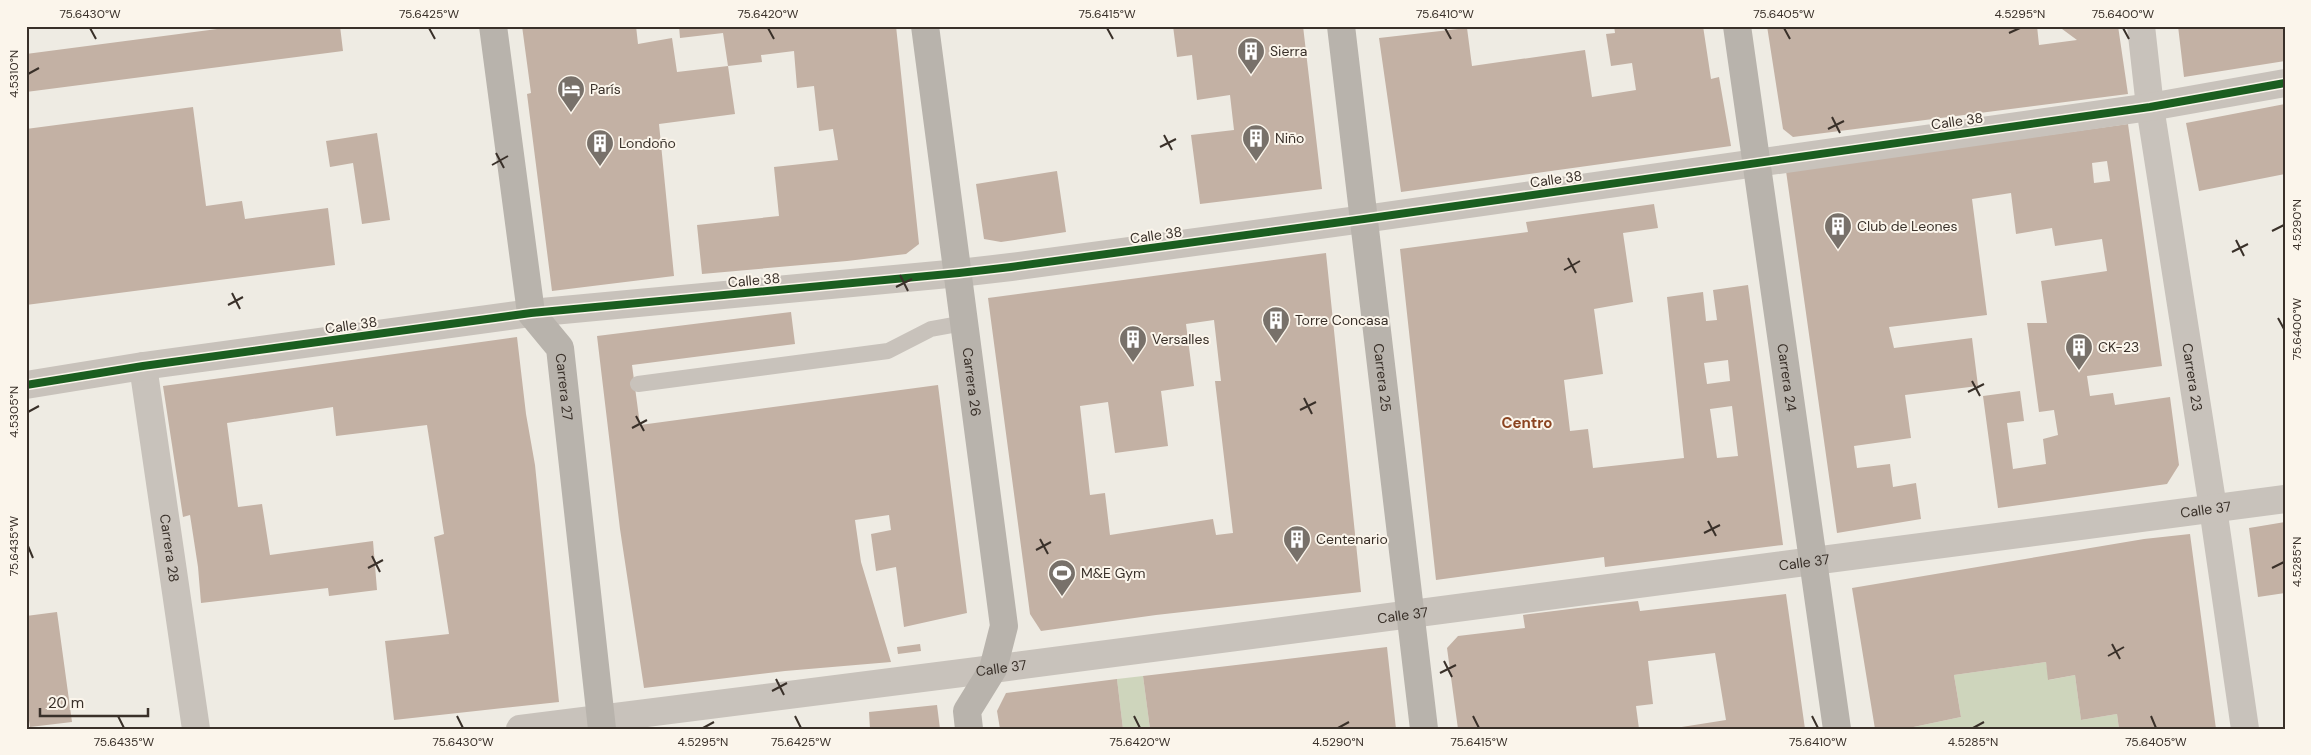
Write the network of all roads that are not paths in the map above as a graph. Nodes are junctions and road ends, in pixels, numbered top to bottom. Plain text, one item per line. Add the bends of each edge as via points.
1 (480, 26) edge
2 (493, 26) edge
3 (925, 26) edge
4 (1341, 26) edge
5 (1737, 26) edge
6 (2141, 26) edge
7 (498, 62) junction
8 (2285, 83) edge
9 (2150, 107) junction
10 (1757, 162) junction
11 (1364, 220) junction
12 (959, 274) junction
13 (531, 313) junction
14 (964, 324) junction
15 (143, 366) junction
16 (638, 384) dead end
17 (26, 385) edge
18 (2285, 499) edge
19 (2213, 508) junction
20 (1812, 562) junction
21 (1410, 615) junction
22 (993, 669) junction
23 (602, 723) edge
24 (196, 729) edge
25 (520, 729) edge
26 (970, 729) edge
27 (1424, 729) edge
28 (1837, 729) edge
29 (2245, 729) edge

1 - 7 main road
2 - 7 main road
3 - 12 main road, Carrera 26
4 - 11 main road, Carrera 25
5 - 10 main road, Carrera 24
6 - 9 street, Carrera 23
7 - 13 main road
8 - 9 street, Calle 38
9 - 10 street, Calle 38
9 - 19 street, Carrera 23
10 - 11 street, Calle 38
10 - 20 main road, Carrera 24
11 - 12 street, Calle 38
11 - 21 main road, Carrera 25
12 - 13 street, Calle 38
12 - 14 main road, Carrera 26
13 - 15 street, Calle 38
13 - 23 main road, Carrera 27 via 560,348
14 - 16 lane via 931,329 888,351
14 - 22 main road, Carrera 26 via 1004,626
15 - 17 street, Calle 38
15 - 24 street, Carrera 28
18 - 19 street, Calle 37
19 - 20 street, Calle 37
19 - 29 street, Carrera 23
20 - 21 street, Calle 37
20 - 28 main road, Carrera 24
21 - 22 street, Calle 37
21 - 27 main road, Carrera 25
22 - 23 street, Calle 37
22 - 26 main road, Carrera 26 via 967,711
23 - 25 street, Calle 37

